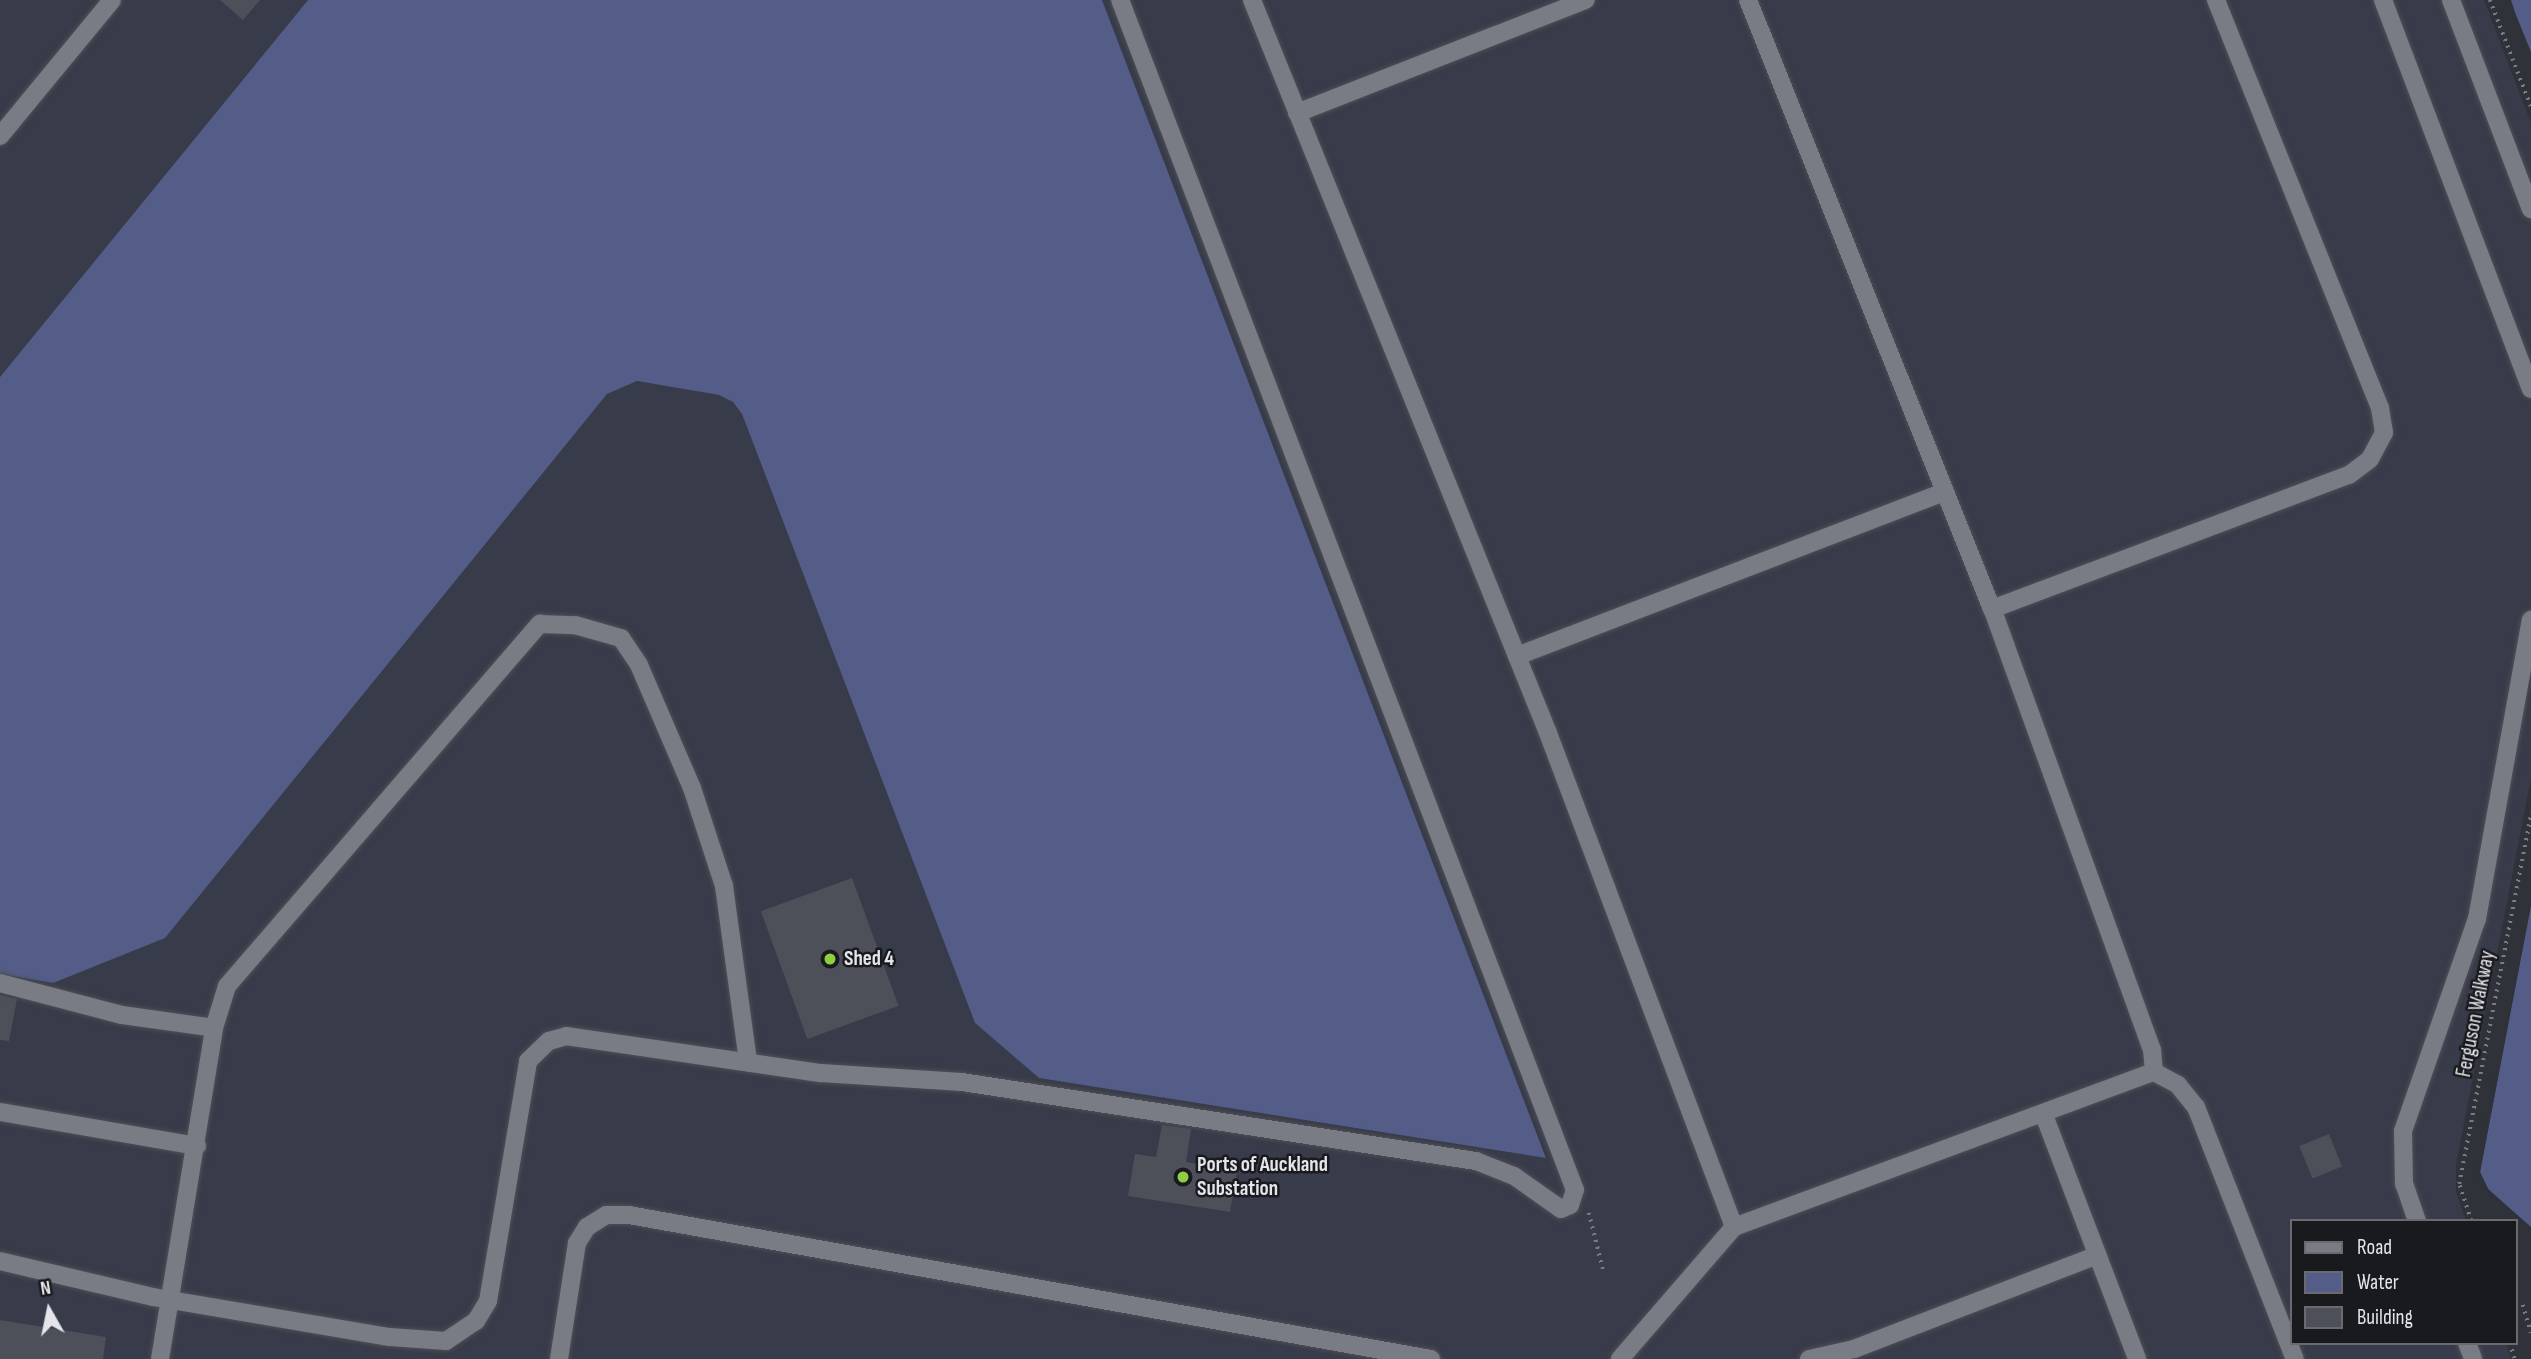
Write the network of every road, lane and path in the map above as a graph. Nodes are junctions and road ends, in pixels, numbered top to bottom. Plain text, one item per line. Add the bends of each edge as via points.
1 (112, 0) edge
2 (1120, 0) edge
3 (1252, 0) edge
4 (1586, 0) edge
5 (1748, 0) edge
6 (2216, 0) edge
7 (2383, 0) edge
8 (2451, 0) edge
9 (2460, 0) edge
10 (2490, 0) edge
11 (2531, 106) edge
12 (1297, 113) junction
13 (0, 136) edge
14 (2531, 182) edge
15 (2531, 209) edge
16 (2531, 389) edge
17 (1945, 492) junction
18 (1992, 609) junction
19 (2531, 620) edge
20 (1517, 656) junction
21 (2531, 813) edge
22 (0, 983) edge
23 (214, 1028) junction
24 (747, 1062) junction
25 (2154, 1072) junction
26 (0, 1112) edge
27 (2043, 1115) junction
28 (197, 1146) junction
29 (1574, 1200) junction
30 (2416, 1219) edge
31 (2470, 1219) edge
32 (1734, 1227) junction
33 (2097, 1255) junction
34 (0, 1261) edge
35 (1603, 1269) dead end
36 (171, 1300) junction
37 (2523, 1305) dead end
38 (2531, 1333) edge
39 (164, 1359) edge
40 (559, 1359) edge
41 (1431, 1359) edge
42 (1620, 1359) edge
43 (1809, 1359) edge
44 (2137, 1359) edge
45 (2295, 1359) edge

1 - 13 street
2 - 29 street via 1575,1190
3 - 12 street
4 - 12 street
5 - 17 street
6 - 18 street via 2380,408 2384,433 2370,459 2349,475
7 - 16 street
8 - 15 street
9 - 14 street
10 - 11 path
12 - 20 street
17 - 18 street
17 - 20 street
18 - 25 street via 2152,1050
19 - 30 street via 2477,919 2403,1132 2404,1184
20 - 32 street
21 - 31 path, Ferguson Walkway via 2459,1184
22 - 23 street via 83,1006
23 - 24 street via 227,986 540,624 575,625 621,638 639,665 692,788 724,886
23 - 28 street
24 - 29 street via 821,1073 962,1082 1476,1161 1514,1176 1561,1209
24 - 36 street via 566,1036 535,1050 523,1079 488,1301 476,1321 454,1338 390,1337
25 - 27 street
25 - 45 street via 2179,1085 2196,1107
26 - 28 street
27 - 32 street
27 - 33 street
28 - 36 street
29 - 35 path via 1588,1210
32 - 42 street
33 - 43 street via 1854,1349
33 - 44 street
34 - 36 street
36 - 39 street
37 - 38 path
40 - 41 street via 577,1243 587,1227 606,1215 629,1215

